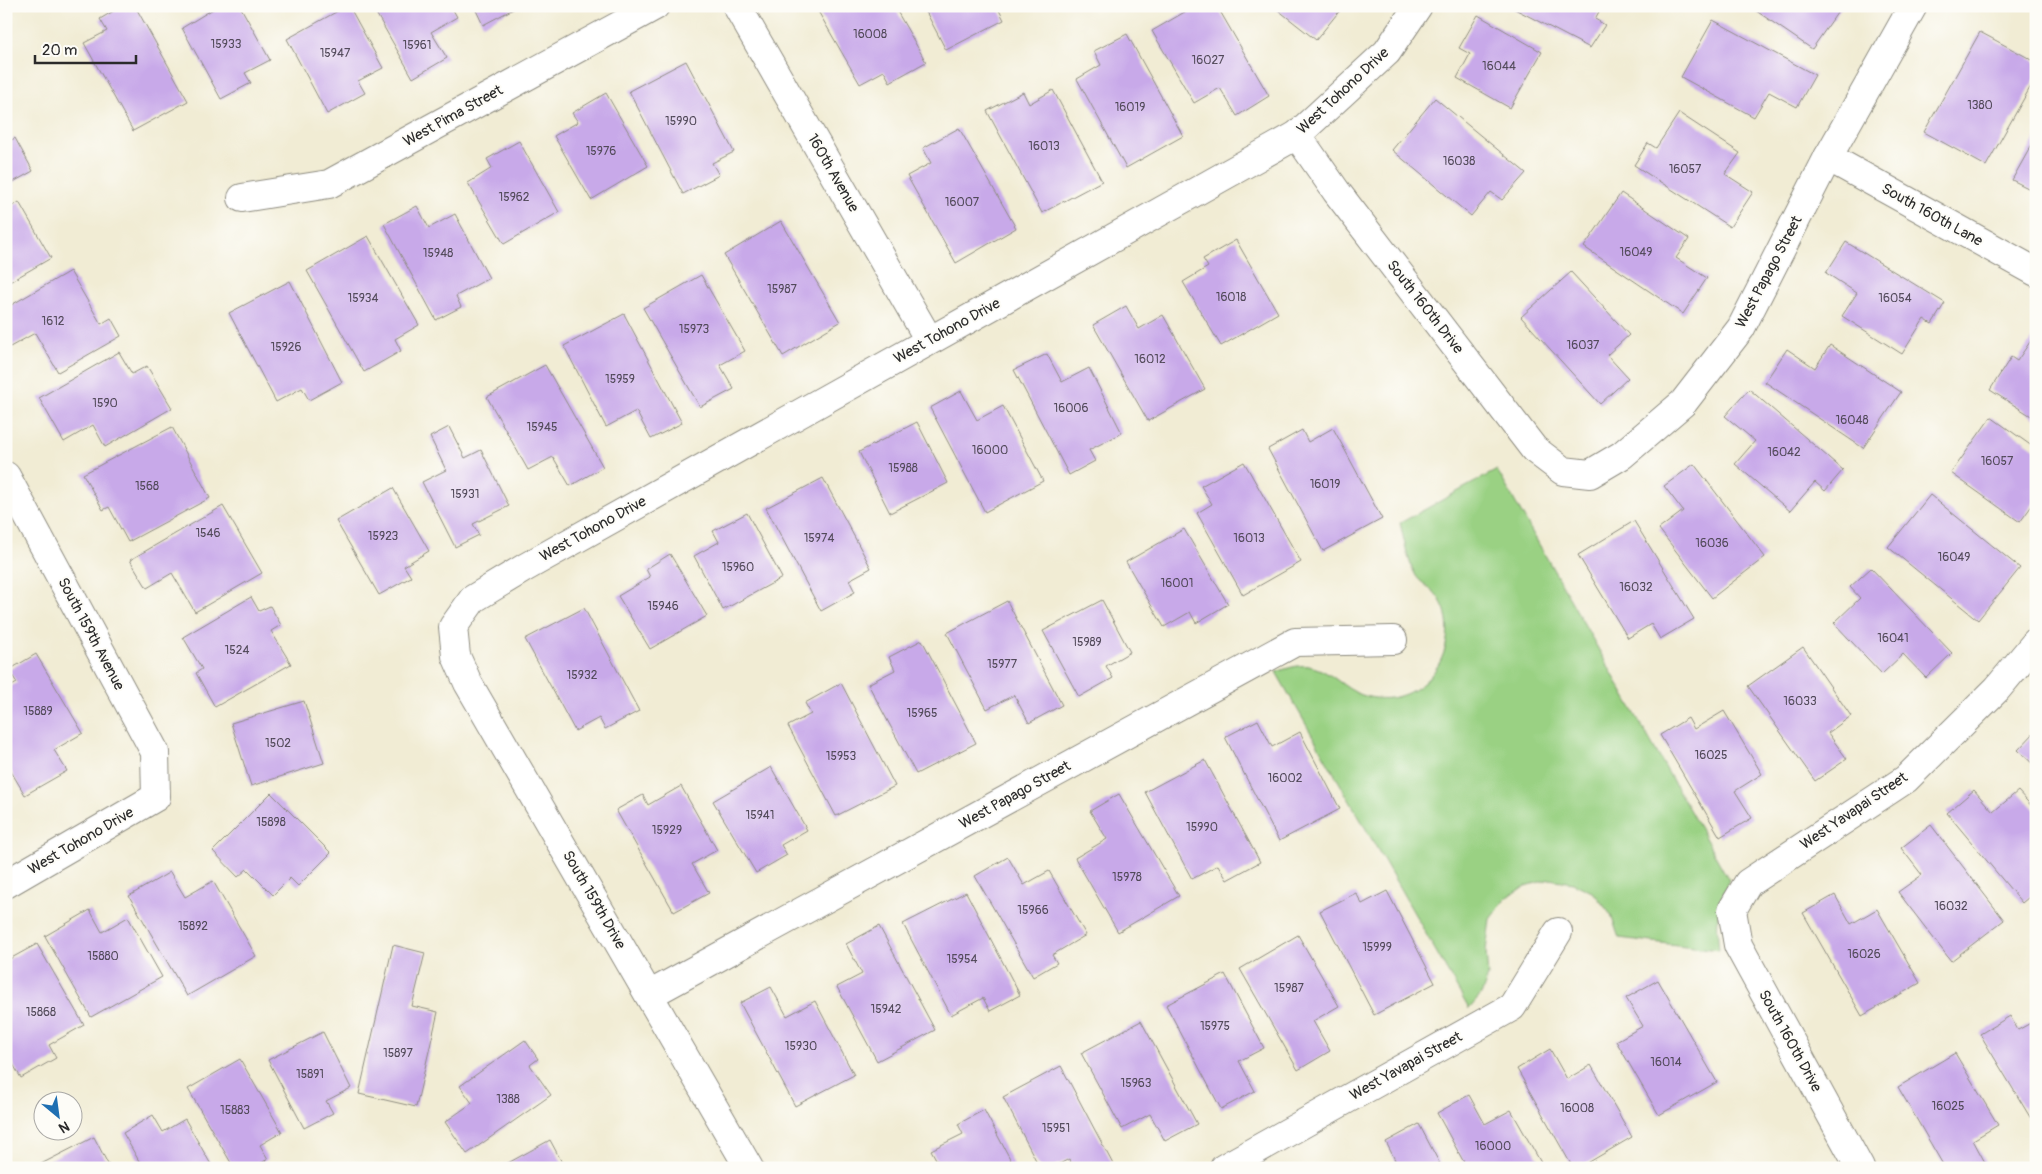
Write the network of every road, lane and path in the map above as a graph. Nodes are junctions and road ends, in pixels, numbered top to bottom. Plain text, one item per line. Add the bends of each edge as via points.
1 (655, 6) edge
2 (737, 6) edge
3 (1418, 6) edge
4 (1913, 6) edge
5 (1297, 135) junction
6 (1828, 157) junction
7 (242, 198) dead end
8 (2036, 272) edge
9 (929, 340) junction
10 (1563, 471) joint
11 (6, 476) edge
12 (452, 627) joint
13 (1393, 640) dead end
14 (2036, 642) edge
15 (156, 797) joint
16 (6, 884) edge
17 (1732, 910) joint
18 (1558, 932) dead end
19 (649, 996) junction
20 (749, 1168) edge
21 (1224, 1168) edge
22 (1860, 1168) edge

1 - 7 street, West Pima Street via 329,184
2 - 9 street, 160th Avenue
3 - 5 street, West Tohono Drive via 1387,52
4 - 6 street, West Papago Street
5 - 9 street, West Tohono Drive
5 - 10 street, South 160th Drive via 1336,192 1534,449
6 - 8 street, South 160th Lane
6 - 10 street, West Papago Street via 1741,328 1683,402 1622,456 1590,474
9 - 12 street, West Tohono Drive via 473,599
11 - 15 street, South 159th Avenue via 155,752
12 - 19 street, South 159th Drive via 456,656 468,683
13 - 19 street, West Papago Street via 1294,642
14 - 17 street, West Yavapai Street via 1997,690 1906,778 1748,883
15 - 16 street, West Tohono Drive
17 - 22 street, South 160th Drive via 1738,945
18 - 21 street, West Yavapai Street via 1512,1007
19 - 20 street, South 159th Drive

